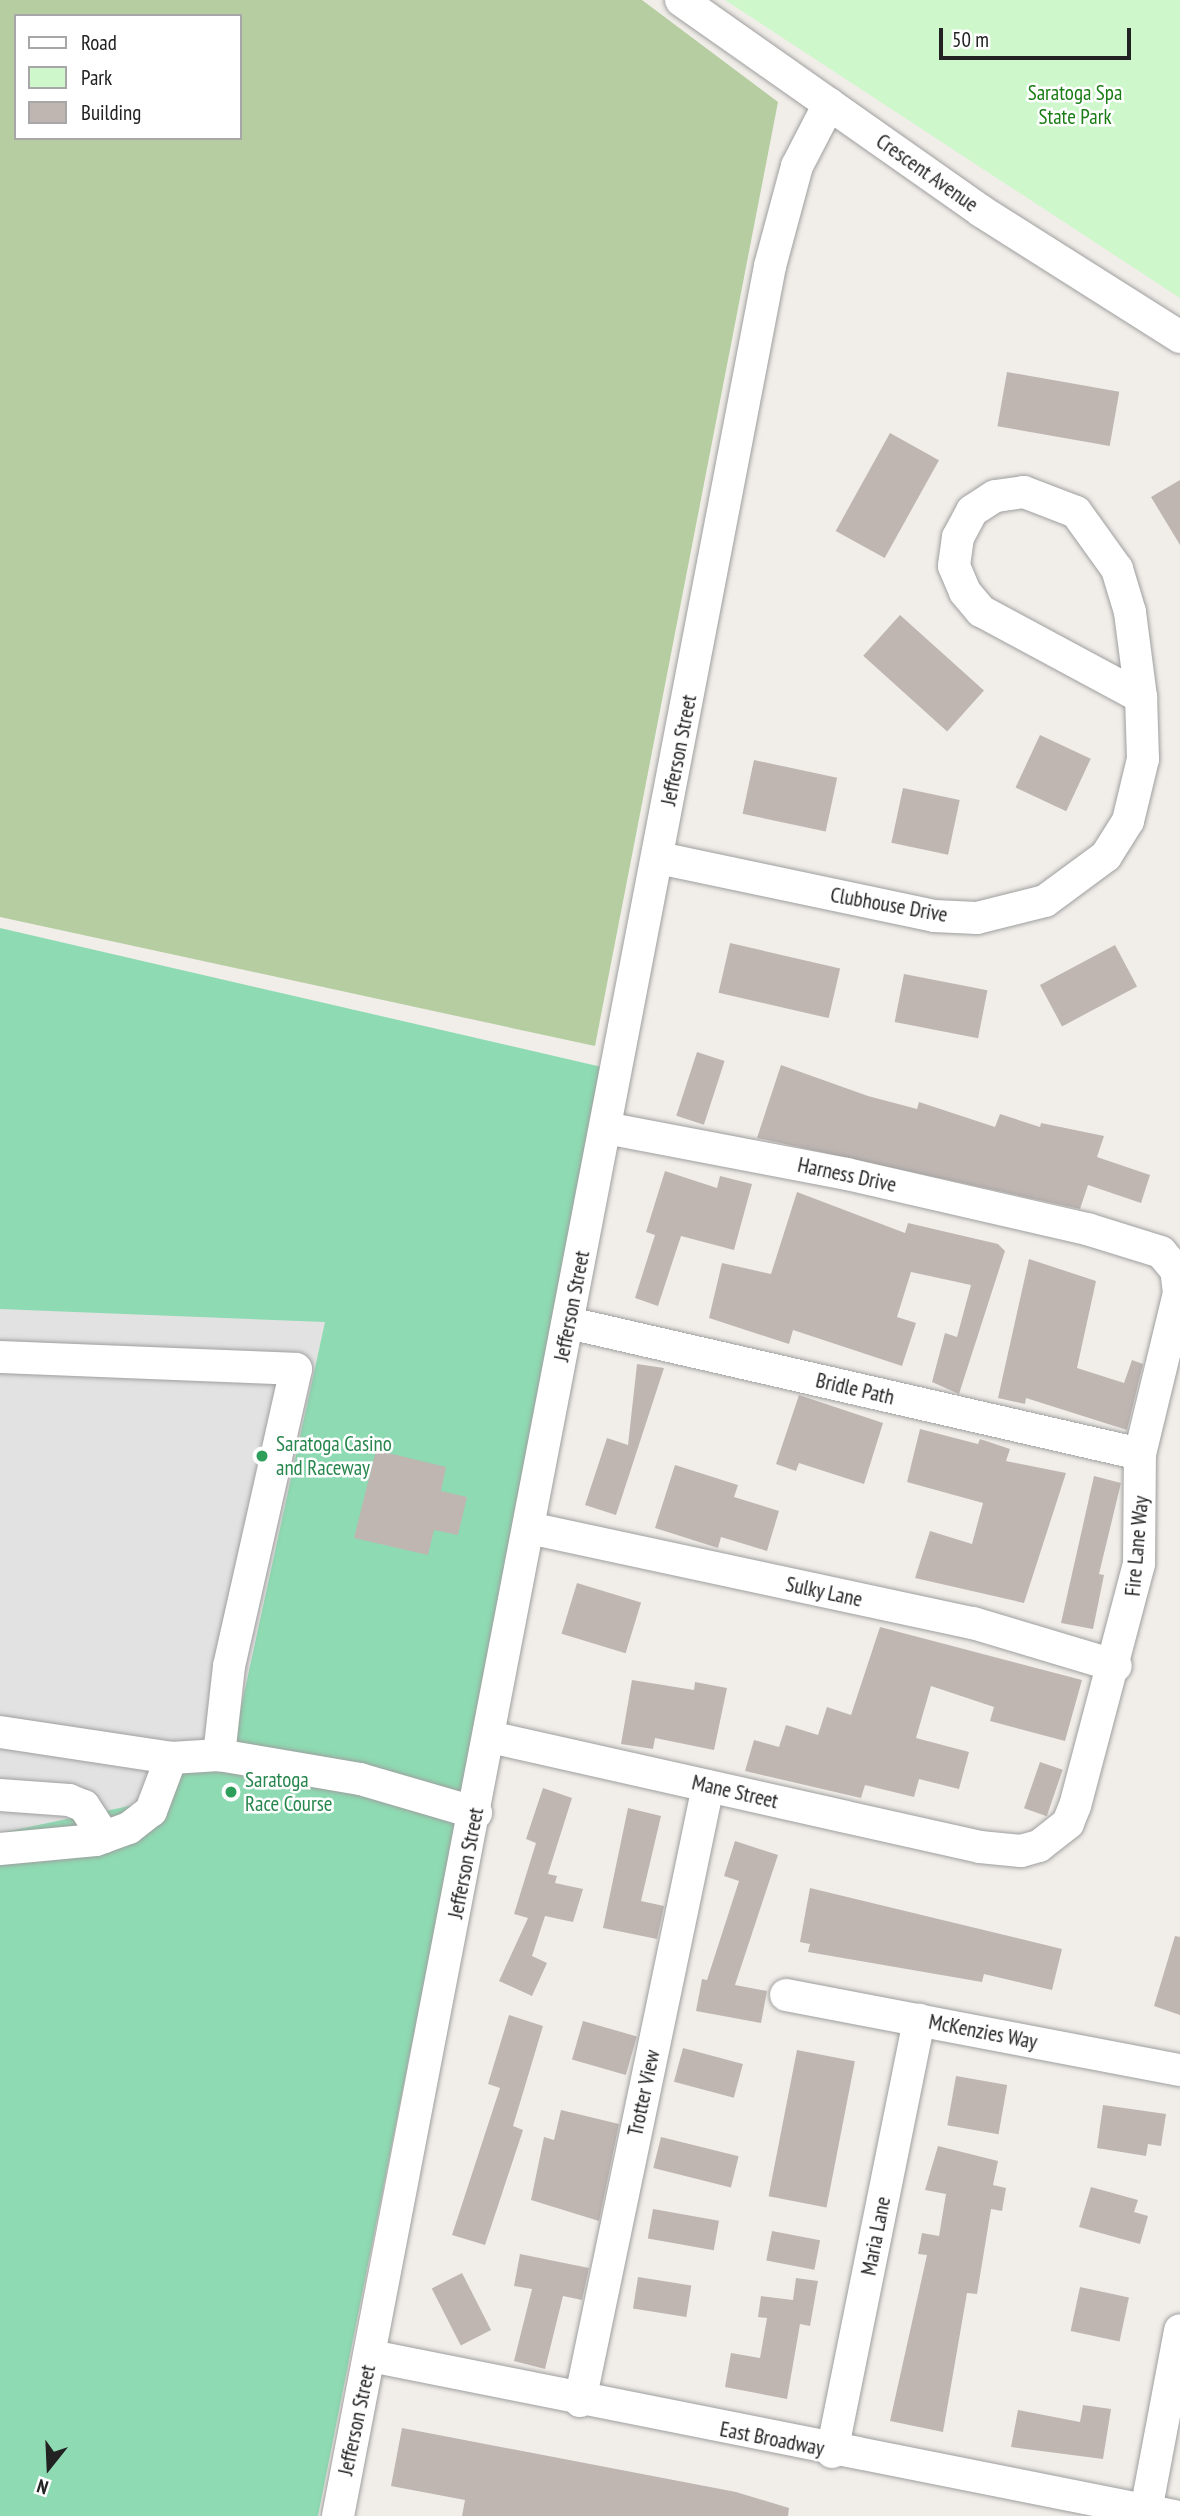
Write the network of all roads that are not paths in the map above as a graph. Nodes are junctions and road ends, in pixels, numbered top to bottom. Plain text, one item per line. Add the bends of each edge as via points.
1 (681, 0) edge
2 (829, 104) junction
3 (1180, 337) edge
4 (1141, 697) junction
5 (659, 858) junction
6 (606, 1128) junction
7 (1087, 1229) joint
8 (569, 1324) junction
9 (0, 1357) edge
10 (1140, 1454) junction
11 (529, 1528) junction
12 (1116, 1666) junction
13 (0, 1732) edge
14 (490, 1737) junction
15 (219, 1755) junction
16 (171, 1758) junction
17 (708, 1786) junction
18 (0, 1795) edge
19 (476, 1813) junction
20 (104, 1837) junction
21 (980, 1847) joint
22 (0, 1849) edge
23 (786, 1995) dead end
24 (919, 2020) junction
25 (1180, 2070) edge
26 (1180, 2330) edge
27 (371, 2356) junction
28 (580, 2401) junction
29 (832, 2452) junction
30 (1155, 2514) edge
31 (338, 2516) edge

1 - 2 street, Crescent Avenue
2 - 3 street, Crescent Avenue via 981,212
2 - 5 street, Jefferson Street via 797,166 779,227
4 - 4 street, Clubhouse Drive via 1130,612 1117,569 1076,512 1024,492 995,496 972,511 958,537 954,566 981,611
4 - 5 street, Clubhouse Drive via 1143,760 1128,821 1106,856 1045,901 977,918 934,916
5 - 6 street, Jefferson Street
6 - 7 street, Harness Drive via 847,1174
6 - 8 street, Jefferson Street
7 - 10 street, Fire Lane Way via 1161,1252 1179,1281
8 - 10 street, Bridle Path
8 - 11 street, Jefferson Street
9 - 15 street via 296,1369 229,1667
10 - 12 street, Fire Lane Way via 1139,1564
11 - 12 street, Sulky Lane via 973,1623
11 - 14 street, Jefferson Street
12 - 21 street, Fire Lane Way via 1068,1823 1039,1846 1021,1851
13 - 16 street
14 - 17 street, Mane Street
14 - 19 street, Jefferson Street
15 - 16 street
15 - 19 street via 359,1779
16 - 20 street via 150,1811 129,1828
17 - 21 street, Mane Street
17 - 28 street, Trotter View
18 - 20 street via 69,1800 84,1806
19 - 27 street, Jefferson Street
20 - 22 street
23 - 24 street, McKenzies Way
24 - 25 street, McKenzies Way
24 - 29 street, Maria Lane
26 - 30 street
27 - 28 street, East Broadway
27 - 31 street, Jefferson Street
28 - 29 street, East Broadway
29 - 30 street, East Broadway

